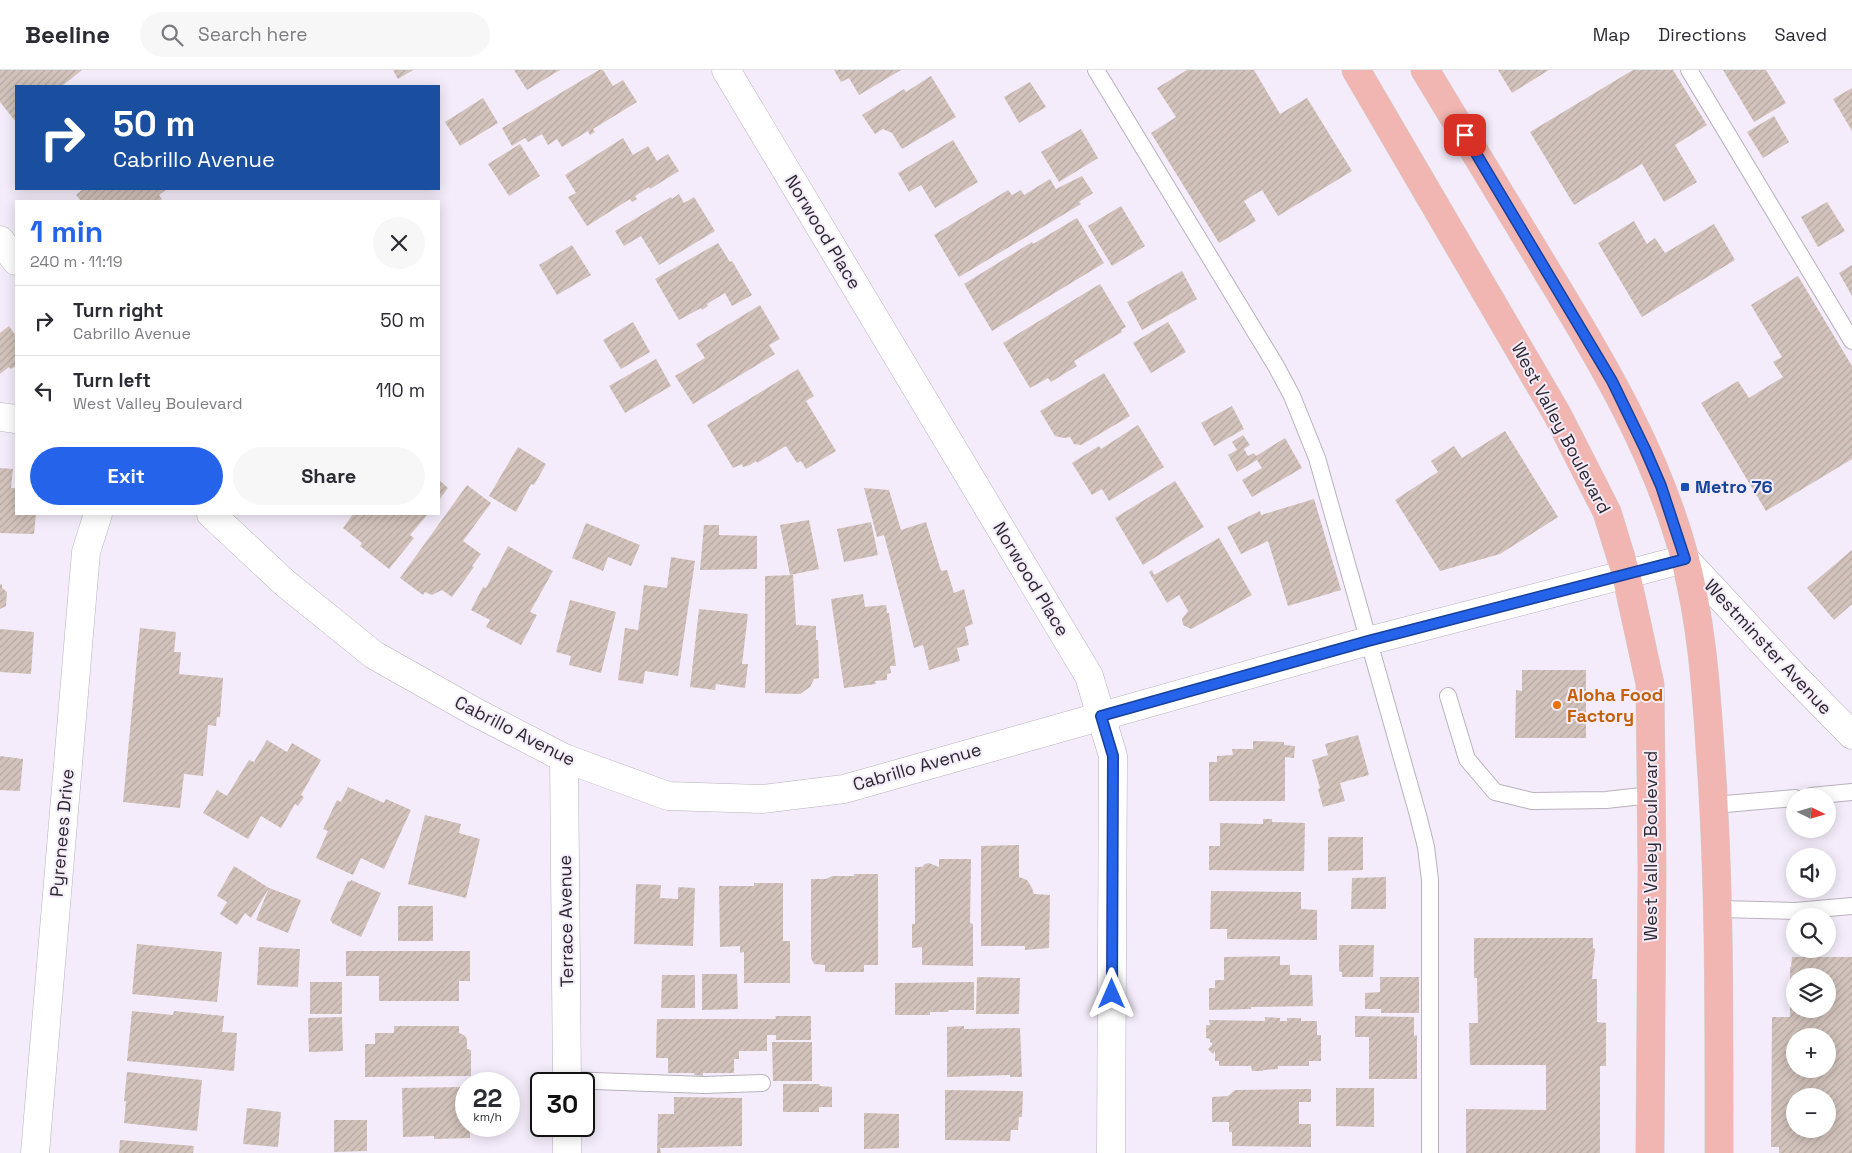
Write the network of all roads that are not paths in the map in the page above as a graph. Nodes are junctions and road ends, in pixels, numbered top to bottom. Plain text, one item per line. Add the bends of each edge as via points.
1 (726, 70) edge
2 (1096, 70) edge
3 (1356, 70) edge
4 (1426, 70) edge
5 (1689, 70) edge
6 (0, 240) edge
7 (15, 261) edge
8 (1852, 341) edge
9 (0, 417) edge
10 (15, 419) edge
11 (98, 515) edge
12 (212, 515) edge
13 (1685, 559) junction
14 (1626, 574) junction
15 (1368, 641) junction
16 (1448, 696) dead end
17 (1101, 716) junction
18 (1852, 736) edge
19 (564, 758) junction
20 (1852, 792) edge
21 (1836, 794) edge
22 (1651, 795) junction
23 (1786, 799) edge
24 (1714, 805) junction
25 (1852, 906) edge
26 (1719, 909) junction
27 (568, 1072) edge
28 (595, 1083) edge
29 (762, 1083) dead end
30 (567, 1137) edge
31 (35, 1153) edge
32 (567, 1153) edge
33 (1111, 1153) edge
34 (1430, 1153) edge
35 (1650, 1153) edge
36 (1719, 1153) edge

1 - 17 street, Norwood Place via 1090,676
2 - 15 lane via 1292,396 1316,458
3 - 14 main road, West Valley Boulevard via 1557,414 1608,512
4 - 13 main road via 1612,381 1661,486
5 - 8 lane
6 - 7 street
9 - 10 street
11 - 31 street, Pyrenees Drive via 86,552
12 - 19 street, Cabrillo Avenue via 286,584 374,655
13 - 14 street, Cabrillo Avenue
13 - 18 street, Westminster Avenue
13 - 24 main road via 1701,646
14 - 15 street, Cabrillo Avenue
14 - 22 main road, West Valley Boulevard via 1650,684
15 - 17 street, Cabrillo Avenue
15 - 34 lane via 1418,815 1430,880
16 - 22 lane via 1467,759 1495,792 1532,802
17 - 19 street, Cabrillo Avenue via 844,788 762,799 668,796
17 - 33 street, Norwood Place via 1113,756
19 - 27 street, Terrace Avenue
20 - 21 lane
22 - 35 main road, West Valley Boulevard
23 - 24 lane
24 - 26 main road
25 - 26 lane via 1795,911
26 - 36 main road
28 - 29 lane
30 - 32 street

